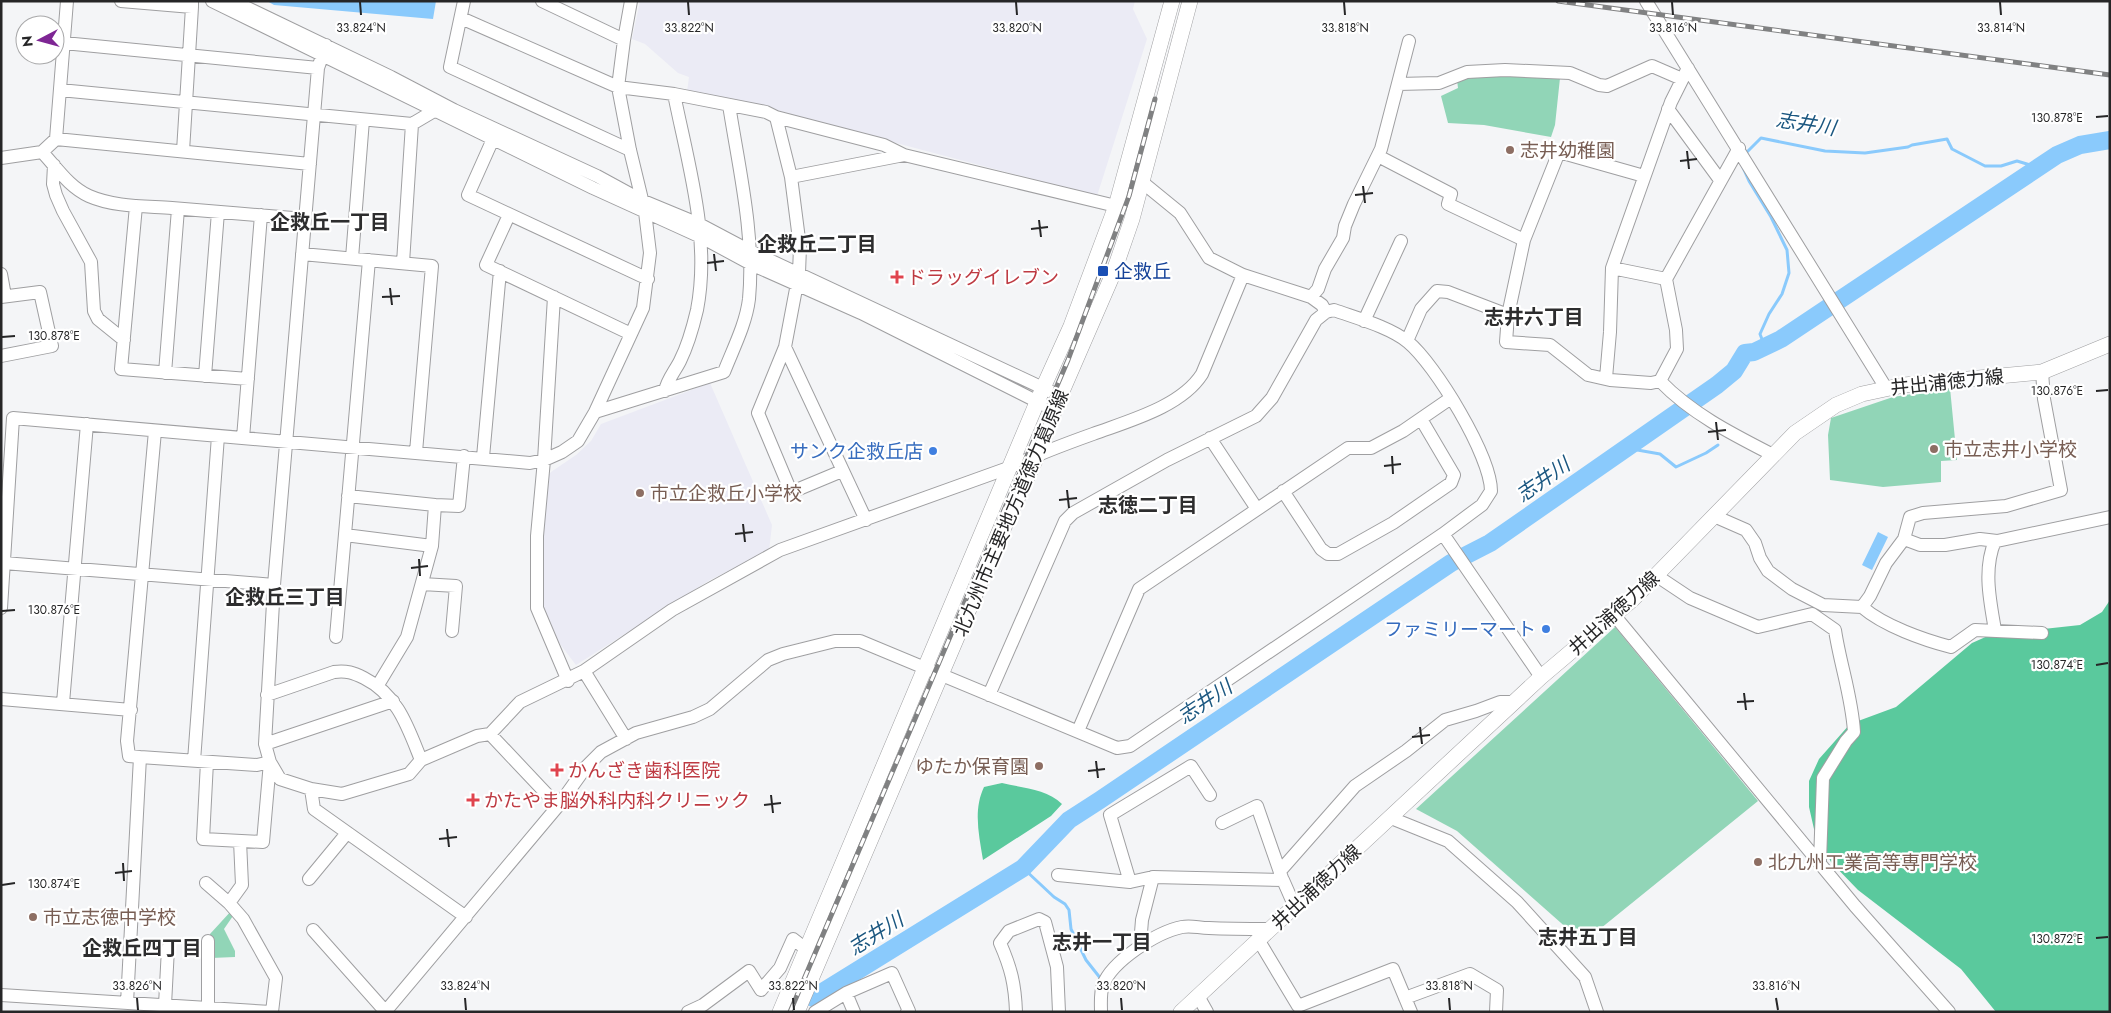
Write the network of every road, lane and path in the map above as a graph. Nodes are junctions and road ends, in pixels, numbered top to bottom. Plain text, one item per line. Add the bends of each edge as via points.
1 (67, 1) edge
2 (121, 1) edge
3 (212, 1) edge
4 (233, 1) edge
5 (464, 1) edge
6 (542, 1) edge
7 (631, 1) edge
8 (1172, 1) edge
9 (1190, 1) edge
10 (1646, 1) edge
11 (192, 4) edge
12 (461, 18) junction
13 (65, 29) edge
14 (624, 40) junction
15 (1409, 41) dead end
16 (65, 43) edge
17 (188, 55) junction
18 (322, 56) junction
19 (62, 65) edge
20 (1685, 73) junction
21 (1398, 84) junction
22 (618, 87) junction
23 (60, 90) junction
24 (674, 94) junction
25 (186, 102) junction
26 (729, 105) junction
27 (1668, 109) junction
28 (434, 111) junction
29 (314, 114) junction
30 (776, 117) junction
31 (363, 120) junction
32 (412, 124) junction
33 (56, 139) junction
34 (494, 139) junction
35 (1739, 148) junction
36 (630, 150) junction
37 (183, 151) junction
38 (42, 152) junction
39 (904, 155) junction
40 (1378, 156) junction
41 (1, 158) edge
42 (310, 164) junction
43 (54, 165) junction
44 (1644, 176) junction
45 (791, 177) junction
46 (1720, 180) junction
47 (1142, 182) junction
48 (136, 206) junction
49 (643, 206) junction
50 (1116, 206) junction
51 (178, 209) junction
52 (218, 212) junction
53 (509, 215) junction
54 (261, 216) junction
55 (305, 219) junction
56 (699, 230) junction
57 (1524, 240) junction
58 (1401, 241) dead end
59 (302, 254) junction
60 (749, 257) junction
61 (352, 258) junction
62 (369, 260) junction
63 (403, 262) junction
64 (1612, 268) junction
65 (500, 271) junction
66 (1, 274) edge
67 (1243, 275) junction
68 (648, 279) junction
69 (799, 279) junction
70 (1666, 279) junction
71 (3, 296) edge
72 (554, 297) junction
73 (1311, 298) junction
74 (1326, 312) junction
75 (1508, 315) junction
76 (1364, 321) junction
77 (631, 334) junction
78 (124, 340) junction
79 (1407, 341) junction
80 (2110, 344) edge
81 (785, 347) junction
82 (1, 356) edge
83 (2042, 372) junction
84 (165, 373) junction
85 (205, 376) junction
86 (1606, 378) junction
87 (248, 379) junction
88 (1660, 381) junction
89 (1044, 388) junction
90 (1886, 388) junction
91 (665, 392) junction
92 (1450, 398) junction
93 (1039, 402) junction
94 (1057, 403) junction
95 (595, 412) junction
96 (1421, 419) junction
97 (87, 424) junction
98 (155, 431) junction
99 (218, 436) junction
100 (243, 438) junction
101 (1210, 438) junction
102 (288, 442) junction
103 (352, 447) junction
104 (416, 452) junction
105 (1038, 454) junction
106 (1773, 455) junction
107 (464, 456) junction
108 (483, 457) junction
109 (544, 460) junction
110 (1011, 467) junction
111 (842, 471) junction
112 (1283, 492) junction
113 (348, 496) junction
114 (434, 505) junction
115 (1257, 509) junction
116 (1714, 516) junction
117 (2110, 517) edge
118 (866, 520) junction
119 (1443, 534) junction
120 (345, 535) junction
121 (1904, 539) junction
122 (1995, 541) junction
123 (432, 546) junction
124 (4, 563) junction
125 (75, 569) junction
126 (142, 574) junction
127 (1656, 576) junction
128 (207, 580) junction
129 (2, 583) edge
130 (422, 584) junction
131 (274, 585) junction
132 (1862, 607) junction
133 (1, 608) edge
134 (1614, 615) junction
135 (1994, 630) junction
136 (452, 631) dead end
137 (2042, 633) dead end
138 (336, 637) dead end
139 (925, 669) junction
140 (584, 671) junction
141 (942, 675) junction
142 (1541, 677) junction
143 (568, 681) junction
144 (378, 685) junction
145 (989, 695) junction
146 (267, 696) junction
147 (1, 699) edge
148 (393, 701) junction
149 (1515, 702) junction
150 (63, 704) junction
151 (130, 710) junction
152 (1078, 731) junction
153 (490, 734) junction
154 (626, 739) junction
155 (265, 744) junction
156 (140, 757) junction
157 (421, 760) junction
158 (194, 761) junction
159 (207, 762) junction
160 (270, 762) junction
161 (311, 788) junction
162 (1210, 795) dead end
163 (558, 806) junction
164 (1391, 818) junction
165 (1222, 823) dead end
166 (347, 833) junction
167 (240, 841) junction
168 (1820, 862) junction
169 (1058, 874) dead end
170 (1282, 876) junction
171 (1153, 877) junction
172 (309, 879) dead end
173 (1130, 882) junction
174 (206, 883) dead end
175 (229, 903) junction
176 (1294, 905) junction
177 (466, 917) junction
178 (1270, 929) junction
179 (312, 930) dead end
180 (208, 941) dead end
181 (1259, 941) junction
182 (1140, 945) junction
183 (168, 948) dead end
184 (806, 949) junction
185 (821, 956) junction
186 (846, 993) junction
187 (1, 994) edge
188 (1198, 996) junction
189 (1405, 998) junction
190 (165, 1005) junction
191 (121, 1006) edge
192 (202, 1009) edge
193 (784, 1011) edge
194 (272, 1012) edge
195 (385, 1012) edge
196 (688, 1012) edge
197 (815, 1012) edge
198 (854, 1012) edge
199 (907, 1012) edge
200 (1016, 1012) edge
201 (1059, 1012) edge
202 (1101, 1012) edge
203 (1181, 1012) edge
204 (1207, 1012) edge
205 (1411, 1012) edge
206 (1496, 1012) edge
207 (1597, 1012) edge
208 (1949, 1012) edge

1 - 13 street
2 - 11 street
3 - 18 street
4 - 18 street
5 - 12 street
6 - 14 street
7 - 14 street
8 - 50 main road, 北九州市主要地方道徳力葛原線
9 - 47 main road, 北九州市主要地方道徳力葛原線
10 - 20 street
11 - 17 street
12 - 22 street
12 - 36 street via 450,67
14 - 22 street
15 - 21 street
16 - 17 street
17 - 18 street
17 - 25 street
18 - 28 street
18 - 29 street
18 - 49 street via 454,110 597,176
19 - 23 street
20 - 21 street via 1652,66 1607,86 1570,73 1505,70 1467,72 1439,84
20 - 27 street
20 - 35 street
21 - 40 street
22 - 24 street
22 - 36 street
23 - 25 street
23 - 33 street
24 - 26 street
24 - 56 street
25 - 29 street
25 - 37 street
26 - 30 street
26 - 60 street via 750,238
27 - 44 street
27 - 46 street
28 - 32 street
28 - 34 street
29 - 31 street
29 - 42 street
30 - 39 street via 884,144
30 - 45 street
31 - 32 street
31 - 61 street
32 - 63 street
33 - 37 street
33 - 38 street
34 - 49 street
34 - 53 street via 468,195
35 - 46 street
35 - 90 street
36 - 49 street
37 - 42 street
38 - 41 street
38 - 43 street
39 - 45 street
39 - 50 street
40 - 57 street via 1451,194 1448,204
40 - 73 street via 1354,204 1343,238
42 - 55 street
43 - 48 street via 61,175 89,196
43 - 78 street via 56,195 91,262 94,311 98,319
44 - 57 street via 1559,152
44 - 64 street
45 - 69 street via 800,248
46 - 70 street
47 - 67 street via 1180,213 1209,258
47 - 94 main road, 北九州市主要地方道徳力葛原線 via 1113,274
48 - 51 street
48 - 78 street
49 - 56 street
49 - 68 street via 650,253
50 - 89 main road, 北九州市主要地方道徳力葛原線 via 1072,326
51 - 52 street
51 - 84 street
52 - 54 street
52 - 85 street
53 - 65 street via 486,265
53 - 68 street
54 - 55 street
54 - 87 street
55 - 59 street
56 - 60 street
56 - 91 street via 701,285 696,311 684,350
57 - 75 street
58 - 76 street
59 - 61 street
59 - 102 street
60 - 69 street
60 - 91 street via 748,300 724,372
61 - 62 street
62 - 63 street
62 - 103 street
63 - 104 street via 432,266
64 - 70 street
64 - 86 street
65 - 72 street
65 - 108 street
66 - 71 street
67 - 73 street
67 - 105 street via 1206,366 1191,388 1143,415
68 - 77 street via 643,308
69 - 81 street
69 - 89 street
69 - 93 street
70 - 88 street via 1677,349
71 - 82 street via 40,292 52,346
72 - 77 street
72 - 109 street
73 - 74 street
74 - 76 street via 1334,310
74 - 101 street via 1316,320 1264,408 1256,416
75 - 79 street via 1448,292 1437,291 1421,309
75 - 86 street via 1506,342 1550,345 1588,375
76 - 79 street
77 - 95 street
78 - 84 street via 121,369
79 - 92 street via 1424,356
80 - 83 main road, 井出浦徳力線
81 - 111 street
81 - 111 street via 758,413 789,487 798,490
83 - 90 main road, 井出浦徳力線
83 - 121 street via 2061,490 2006,506 1910,517
84 - 85 street
85 - 87 street
86 - 88 street via 1651,384
87 - 100 street
88 - 106 street via 1709,422
89 - 93 main road, 北九州市主要地方道徳力葛原線
89 - 94 street
90 - 106 main road, 井出浦徳力線 via 1836,405 1795,433
91 - 95 street
92 - 96 street
92 - 119 street via 1465,421 1490,476 1491,491 1482,505
93 - 94 street
93 - 110 main road, 北九州市主要地方道徳力葛原線
94 - 105 main road, 北九州市主要地方道徳力葛原線
95 - 109 street via 578,441
96 - 112 street via 1371,448 1348,448
96 - 112 street via 1454,475 1451,483 1393,523 1338,554 1328,554 1321,549
97 - 98 street
97 - 124 street via 13,418
97 - 125 street
98 - 99 street
98 - 126 street
99 - 100 street
99 - 128 street
100 - 102 street
101 - 115 street
101 - 145 street via 1083,507 1065,521
102 - 103 street
102 - 131 street
103 - 104 street
103 - 113 street
104 - 107 street
105 - 110 street
105 - 141 main road, 北九州市主要地方道徳力葛原線
106 - 116 main road, 井出浦徳力線
107 - 108 street
107 - 114 street via 459,506
108 - 109 street via 530,463
109 - 143 street via 537,536 536,608
110 - 118 street
110 - 139 main road, 北九州市主要地方道徳力葛原線
111 - 118 street
112 - 115 street
113 - 114 street
113 - 120 street
114 - 123 street
115 - 152 street via 1139,589
116 - 127 main road, 井出浦徳力線
116 - 132 street via 1746,530 1768,572 1792,589 1822,605
117 - 122 street
118 - 140 street via 780,550 672,610
119 - 142 street
119 - 152 street via 1130,746 1117,748
120 - 123 street
120 - 138 street
121 - 122 street via 1920,546 1945,546 1980,539
121 - 132 street via 1886,562
122 - 135 street via 1988,583
123 - 130 street
124 - 125 street
124 - 129 street
125 - 126 street
125 - 150 street
126 - 128 street
126 - 151 street
127 - 134 main road, 井出浦徳力線
127 - 168 street via 1690,598 1758,627 1812,614 1835,630 1854,732 1823,778
128 - 131 street
128 - 158 street
129 - 133 street
130 - 136 street via 456,586
130 - 144 street via 407,637
131 - 146 street
132 - 135 street via 1893,626 1951,647 1975,630
134 - 142 main road, 井出浦徳力線
134 - 168 street
135 - 137 street
139 - 141 street
139 - 154 street via 860,641 834,641 768,660 710,709
139 - 184 main road, 北九州市主要地方道徳力葛原線
140 - 143 street
140 - 154 street
141 - 145 street
141 - 185 main road, 北九州市主要地方道徳力葛原線
142 - 149 main road, 井出浦徳力線
143 - 153 street via 520,702
144 - 146 street via 357,674 340,671
144 - 148 street
145 - 152 street
146 - 155 street
147 - 150 street
148 - 155 street
148 - 157 street
149 - 164 main road, 井出浦徳力線
149 - 170 street via 1500,702 1445,720 1355,786
150 - 151 street
151 - 156 street via 128,754
153 - 157 street via 477,736
153 - 163 street
154 - 163 street via 601,752
155 - 160 street
156 - 158 street
156 - 191 street
157 - 161 street via 409,774 342,794
158 - 159 street
159 - 160 street via 257,765
159 - 167 street via 202,839
160 - 161 street via 280,779
160 - 167 street via 263,842
161 - 166 street via 314,809
162 - 173 street via 1191,766 1110,815
163 - 177 street
164 - 176 main road, 井出浦徳力線
164 - 207 street via 1448,841 1511,897 1585,977
165 - 170 street via 1257,806
166 - 172 street
166 - 177 street
167 - 175 street via 242,886
168 - 208 street
169 - 173 street
170 - 171 street
170 - 176 street
171 - 173 street
171 - 182 street via 1142,920
174 - 175 street
175 - 194 street via 243,919 276,978
176 - 178 main road, 井出浦徳力線
177 - 195 street
178 - 181 main road, 井出浦徳力線
178 - 182 street via 1180,927
179 - 195 street
180 - 192 street
181 - 188 main road, 井出浦徳力線
181 - 189 street via 1298,1006 1393,969
182 - 202 street via 1115,966 1106,980 1102,987
183 - 190 street
184 - 185 street
184 - 193 main road, 北九州市主要地方道徳力葛原線
184 - 196 street via 794,939 780,968 760,990 749,970 703,1005
185 - 193 main road, 北九州市主要地方道徳力葛原線
186 - 197 street
186 - 198 street
186 - 199 street via 892,972
187 - 191 street
188 - 203 main road, 井出浦徳力線
188 - 204 street
189 - 205 street
189 - 206 street via 1470,974 1497,990
190 - 191 street
190 - 192 street
192 - 194 street
200 - 201 street via 1012,969 1000,943 1009,931 1040,919 1045,922 1057,967

